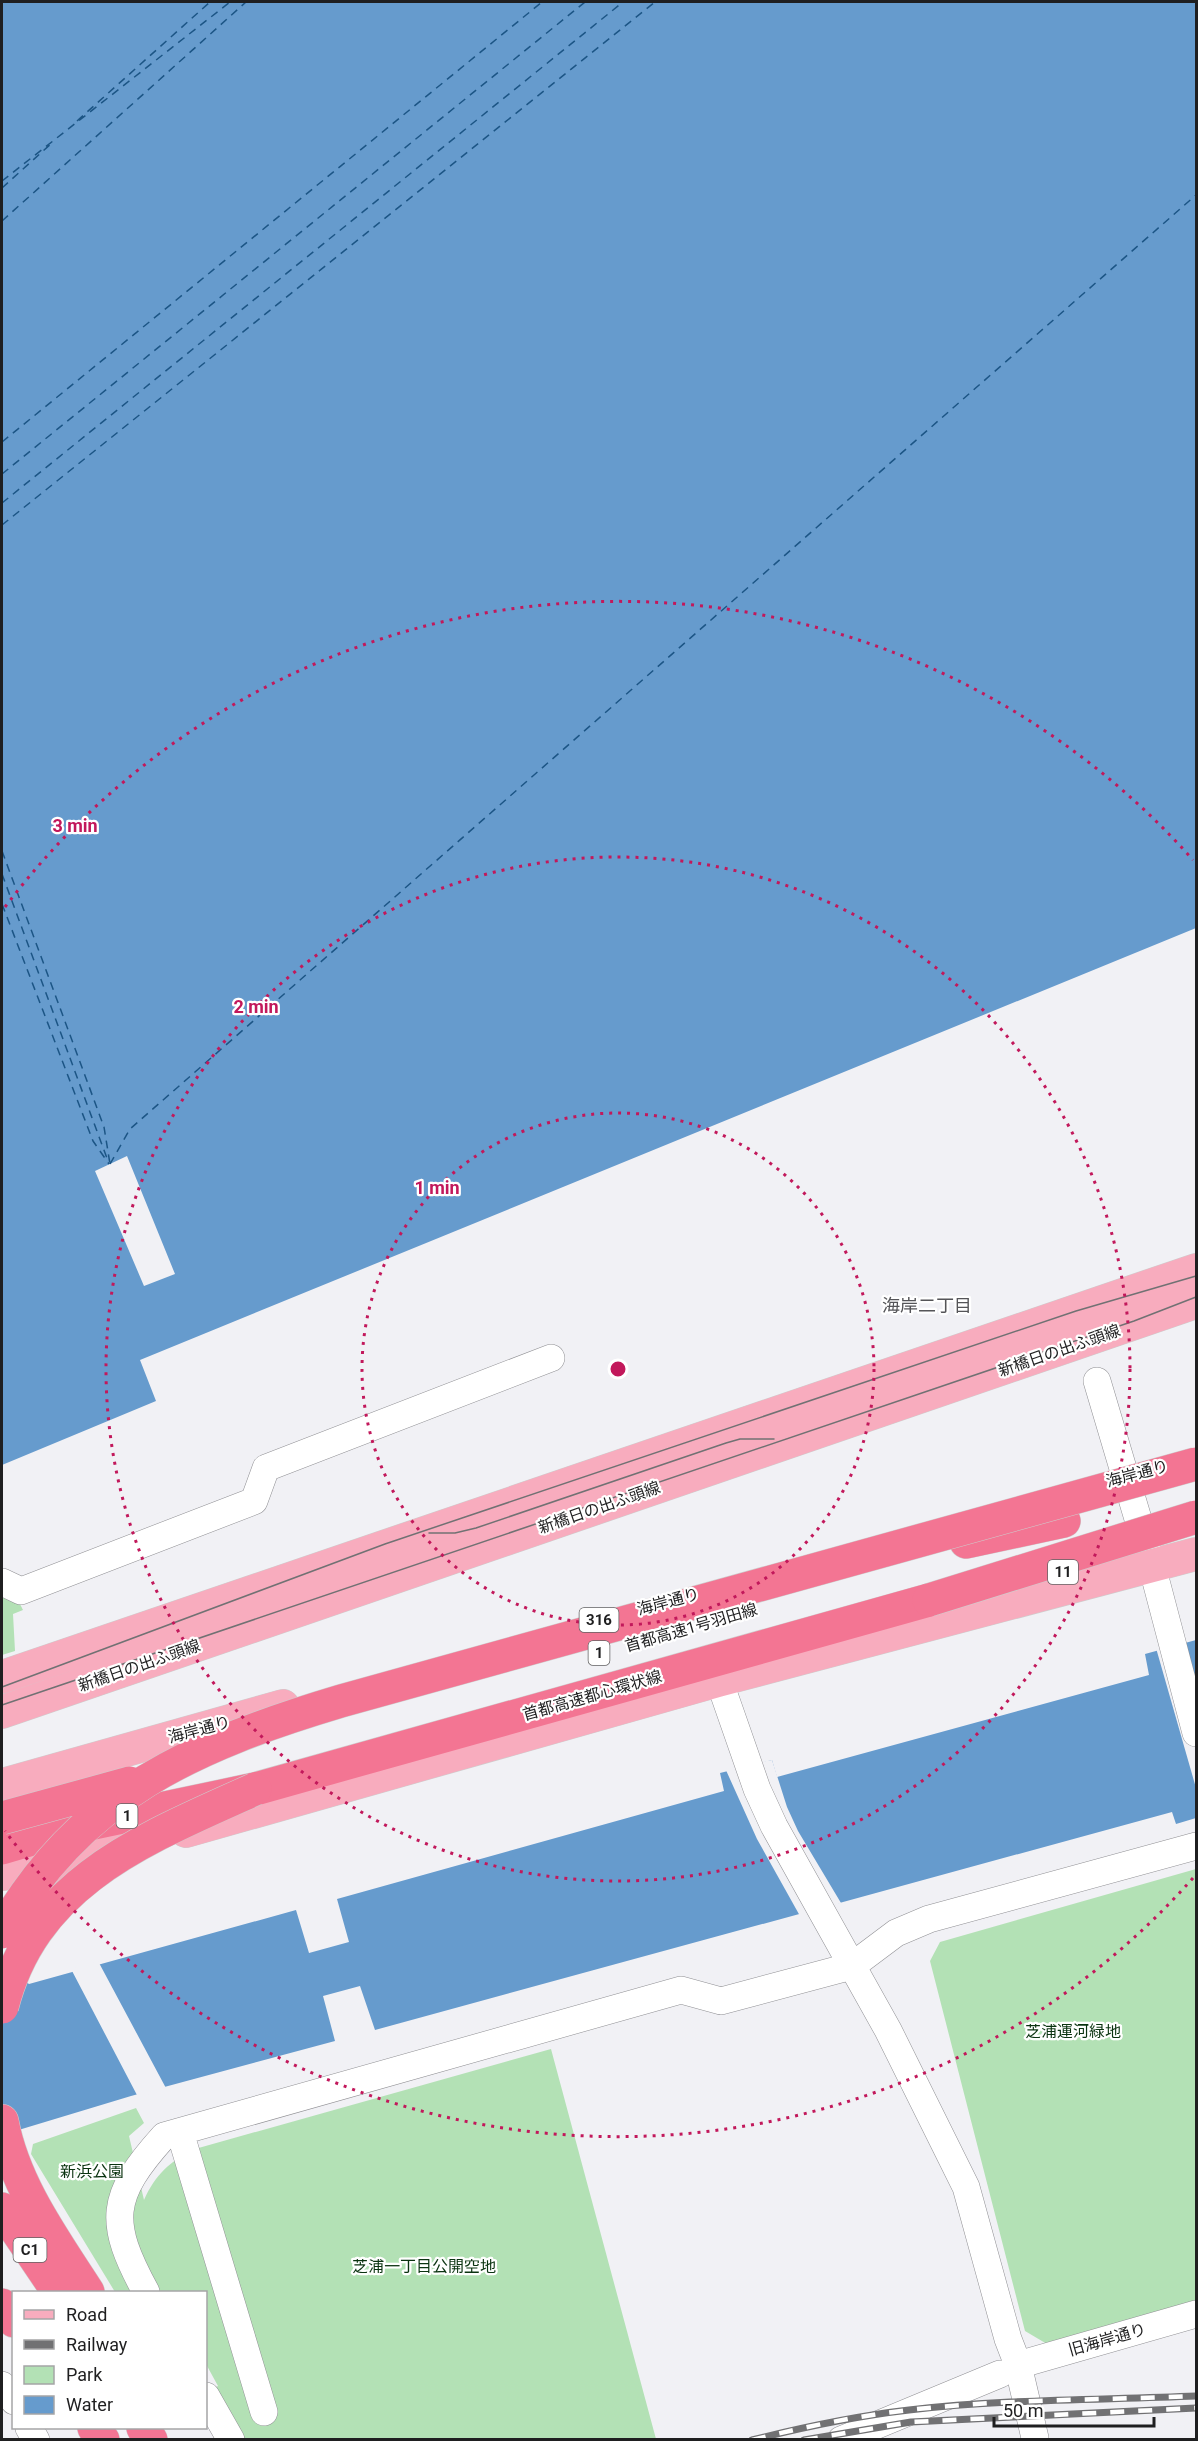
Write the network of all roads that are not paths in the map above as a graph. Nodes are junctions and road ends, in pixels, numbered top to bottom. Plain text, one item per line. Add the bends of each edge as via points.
1 (1197, 1270) edge
2 (1197, 1302) edge
3 (551, 1359) dead end
4 (1096, 1381) dead end
5 (1197, 1457) edge
6 (1197, 1464) edge
7 (1125, 1476) junction
8 (1197, 1485) edge
9 (1197, 1517) edge
10 (1064, 1521) junction
11 (1197, 1541) edge
12 (1197, 1554) edge
13 (1152, 1566) junction
14 (2, 1582) edge
15 (747, 1588) junction
16 (929, 1600) junction
17 (2, 1677) edge
18 (719, 1680) junction
19 (2, 1712) edge
20 (1197, 1733) edge
21 (2, 1784) edge
22 (255, 1789) junction
23 (2, 1818) edge
24 (1197, 1846) edge
25 (2, 1848) edge
26 (44, 1870) junction
27 (2, 1874) edge
28 (2, 1932) edge
29 (852, 1966) junction
30 (2, 2007) edge
31 (2, 2121) edge
32 (180, 2132) junction
33 (2, 2209) edge
34 (2, 2227) edge
35 (32, 2291) edge
36 (57, 2291) edge
37 (87, 2291) edge
38 (145, 2291) edge
39 (2, 2305) edge
40 (1197, 2314) edge
41 (12, 2318) edge
42 (1009, 2370) junction
43 (2, 2385) edge
44 (12, 2398) edge
45 (207, 2398) edge
46 (264, 2412) dead end
47 (1035, 2438) edge
48 (231, 2439) edge
49 (841, 2439) edge

1 - 17 main road, 新橋日の出ふ頭線
2 - 19 main road, 新橋日の出ふ頭線
3 - 14 street via 266,1468 254,1501 21,1591
4 - 7 street
5 - 7 main road, 海岸通り / 316
6 - 15 highway, bridge
7 - 13 street
7 - 21 main road, 海岸通り / 316
8 - 10 highway, 首都高速1号羽田線 / 1
9 - 16 highway, 1, bridge
10 - 15 highway, bridge
10 - 23 highway, 首都高速1号羽田線 / 1, bridge
11 - 16 highway, 11, bridge
12 - 13 main road
13 - 18 main road
13 - 20 street
15 - 26 highway, 首都高速1号羽田線, bridge via 341,1701 238,1734 172,1764 122,1796 75,1836
16 - 22 highway, 首都高速都心環状線 / 1
18 - 26 main road
18 - 29 street via 774,1826
22 - 25 highway, 首都高速都心環状線 / 1, bridge via 70,1828
22 - 30 highway, 首都高速都心環状線, bridge via 143,1841 75,1887 30,1940 10,1980
24 - 29 street via 929,1918 896,1933
26 - 27 main road
26 - 28 highway, 首都高速1号羽田線, bridge
29 - 32 street via 721,2001 681,1990
29 - 42 street via 966,2187 1008,2339
31 - 37 highway via 12,2159 31,2200
32 - 38 street via 164,2136 133,2176 119,2203 119,2227 126,2256
32 - 46 street via 230,2263
33 - 36 highway, C1
34 - 35 highway
39 - 41 highway
40 - 42 street, 旧海岸通り
42 - 47 street
42 - 49 street, 旧海岸通り
43 - 44 street
45 - 48 street

